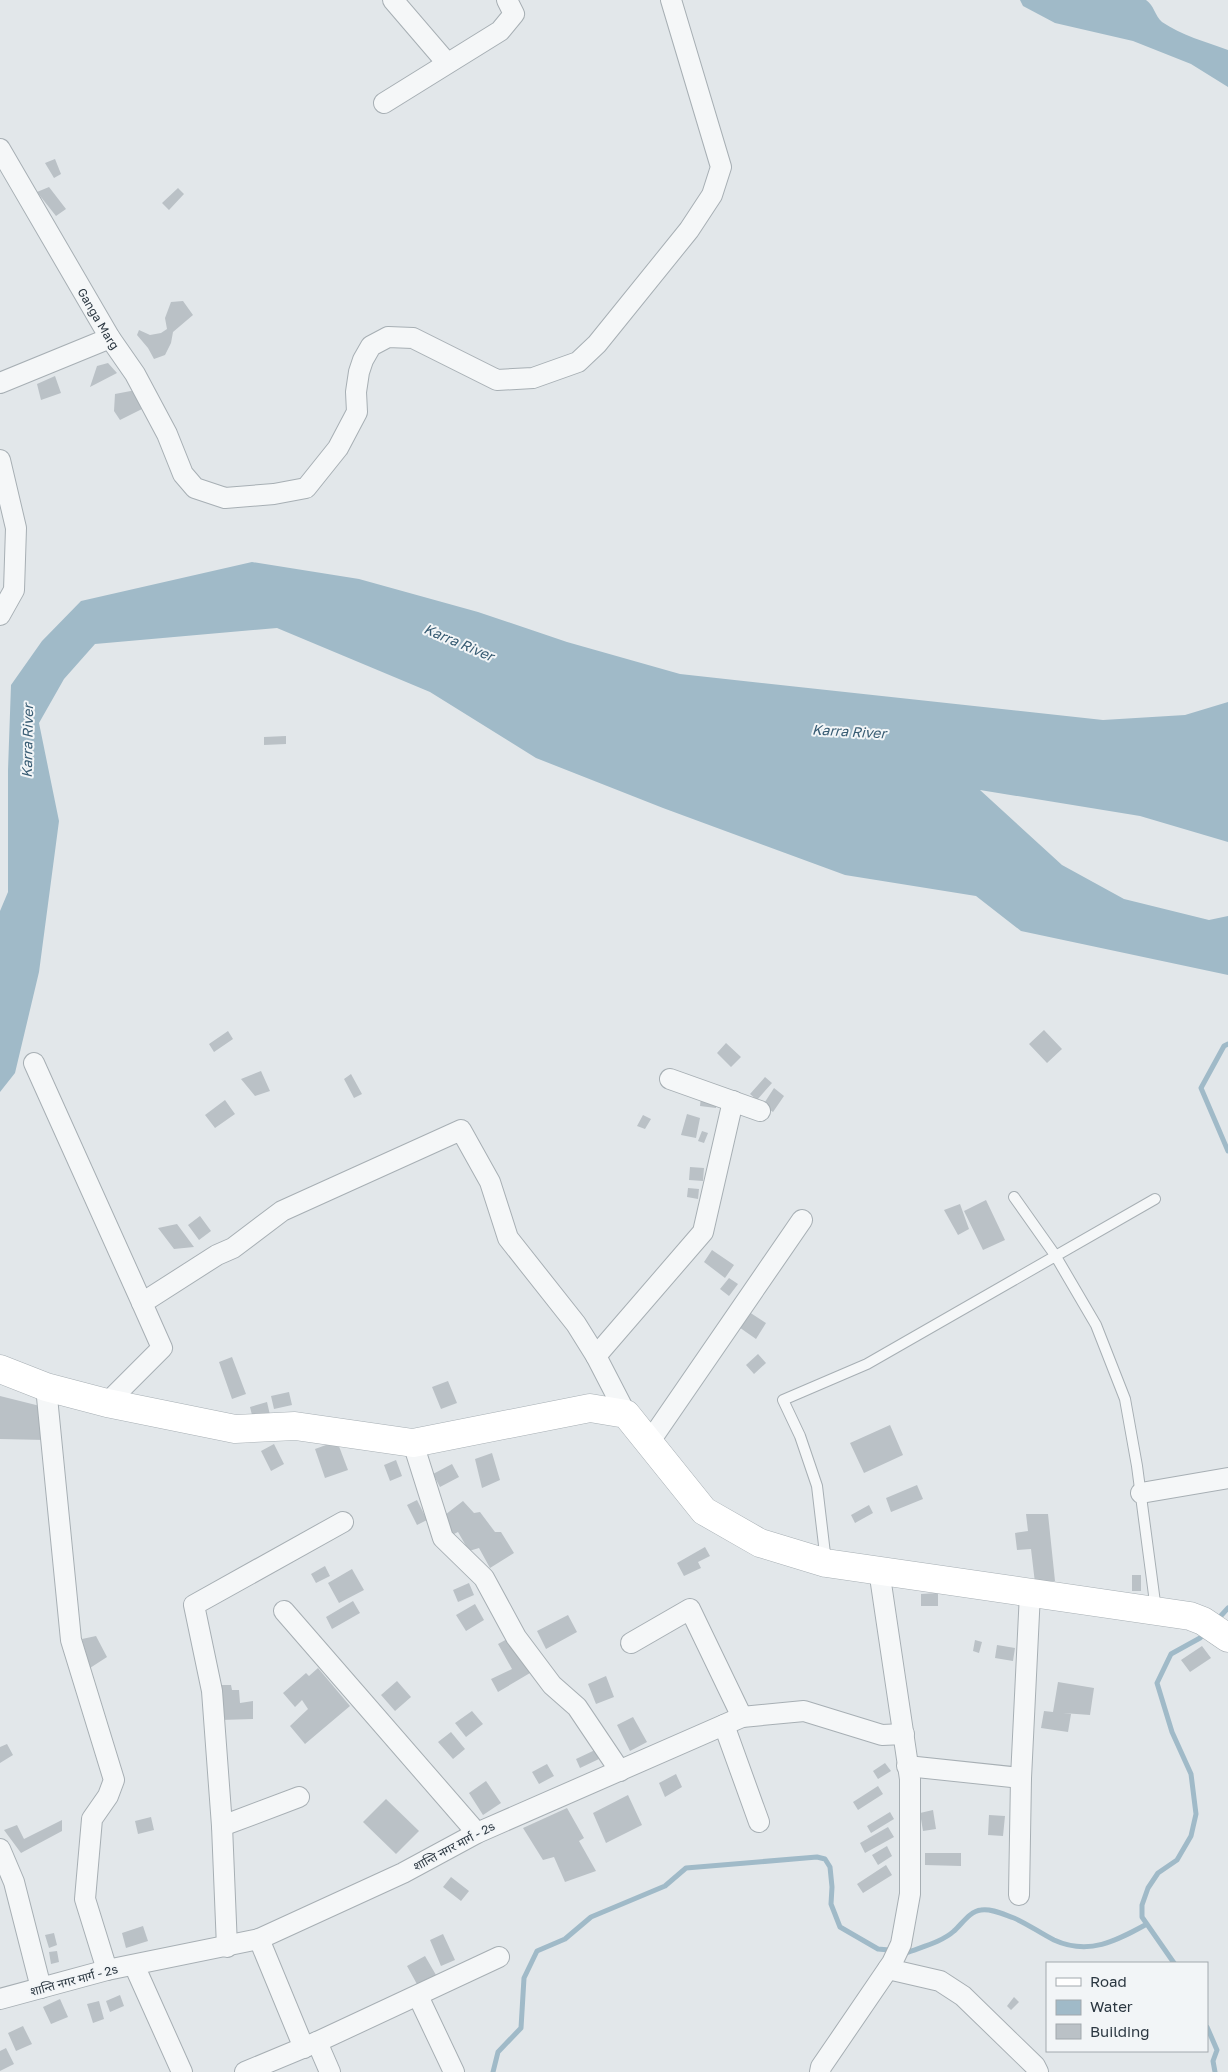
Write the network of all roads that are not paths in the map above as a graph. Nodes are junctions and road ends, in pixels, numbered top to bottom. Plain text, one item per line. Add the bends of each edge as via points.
1 (393, 0) edge
2 (507, 0) edge
3 (672, 0) edge
4 (446, 63) junction
5 (384, 102) dead end
6 (0, 149) edge
7 (110, 338) junction
8 (0, 383) edge
9 (0, 460) edge
10 (0, 615) edge
11 (34, 1063) dead end
12 (670, 1079) dead end
13 (733, 1101) junction
14 (760, 1111) dead end
15 (1014, 1197) dead end
16 (1155, 1199) dead end
17 (802, 1220) dead end
18 (1056, 1255) junction
19 (142, 1303) junction
20 (596, 1356) junction
21 (0, 1369) edge
22 (46, 1388) junction
23 (107, 1403) junction
24 (626, 1414) junction
25 (412, 1443) junction
26 (648, 1444) junction
27 (1228, 1478) edge
28 (1141, 1493) junction
29 (343, 1522) dead end
30 (826, 1563) junction
31 (879, 1570) junction
32 (1030, 1593) junction
33 (284, 1611) dead end
34 (1156, 1611) junction
35 (1218, 1632) edge
36 (631, 1643) dead end
37 (733, 1721) junction
38 (904, 1734) junction
39 (907, 1766) junction
40 (620, 1772) junction
41 (1021, 1778) junction
42 (299, 1797) dead end
43 (759, 1822) dead end
44 (222, 1826) junction
45 (477, 1833) junction
46 (0, 1849) edge
47 (1019, 1895) dead end
48 (259, 1939) junction
49 (227, 1947) junction
50 (499, 1957) dead end
51 (134, 1965) junction
52 (888, 1969) junction
53 (107, 1970) junction
54 (40, 1988) junction
55 (418, 1996) junction
56 (0, 2000) edge
57 (311, 2045) junction
58 (182, 2072) edge
59 (245, 2072) edge
60 (330, 2072) edge
61 (454, 2072) edge
62 (820, 2072) edge
63 (1038, 2072) edge

1 - 4 street
2 - 4 street via 514,14 500,31
3 - 7 street, Ganga Marg via 721,167 712,195 689,230 597,344 578,362 533,378 496,380 413,338 388,337 371,346 363,360 356,392 356,412 338,448 306,488 225,498 195,488 183,474 167,434 135,374
4 - 5 street
6 - 7 street, Ganga Marg
7 - 8 street
9 - 10 street via 16,528 14,590
11 - 19 street
12 - 13 street
13 - 14 street
13 - 20 street via 703,1232
15 - 18 lane
16 - 18 lane
17 - 26 street
18 - 28 lane via 1096,1325 1125,1399
18 - 30 lane via 867,1364 783,1400 800,1436 816,1486
19 - 20 street via 232,1248 282,1211 461,1130 490,1182 508,1238 576,1324
19 - 23 street via 162,1348
20 - 24 street
21 - 22 main road
22 - 23 main road
22 - 53 street via 72,1640 114,1780 108,1796 92,1819 84,1899
23 - 25 main road via 235,1429 295,1426
24 - 25 main road via 590,1408
24 - 26 main road
25 - 40 street via 442,1538 484,1578 516,1637 552,1685 577,1707
26 - 30 main road via 704,1511 760,1543
27 - 28 street
28 - 34 lane
29 - 44 street via 194,1605 212,1691
30 - 31 main road
31 - 32 main road
31 - 38 street
32 - 34 main road
32 - 41 street
33 - 45 street
34 - 35 main road via 1190,1616
36 - 37 street via 690,1610
37 - 38 street, शान्ति नगर मार्ग - 2s via 804,1711 882,1735
37 - 40 street, शान्ति नगर मार्ग - 2s
37 - 43 street
38 - 39 street
39 - 41 street
39 - 52 street via 910,1779 910,1894 901,1944
40 - 45 street, शान्ति नगर मार्ग - 2s
41 - 47 street
42 - 44 street
44 - 49 street
45 - 48 street, शान्ति नगर मार्ग - 2s via 403,1873
46 - 54 street via 14,1882
48 - 49 street, शान्ति नगर मार्ग - 2s
48 - 57 street
49 - 51 street, शान्ति नगर मार्ग - 2s
50 - 55 street
51 - 53 street, शान्ति नगर मार्ग - 2s
51 - 58 street
52 - 62 street
52 - 63 street via 940,1981 963,1996
53 - 54 street, शान्ति नगर मार्ग - 2s
54 - 56 street, शान्ति नगर मार्ग - 2s
55 - 57 street
55 - 61 street
57 - 59 street
57 - 60 street

